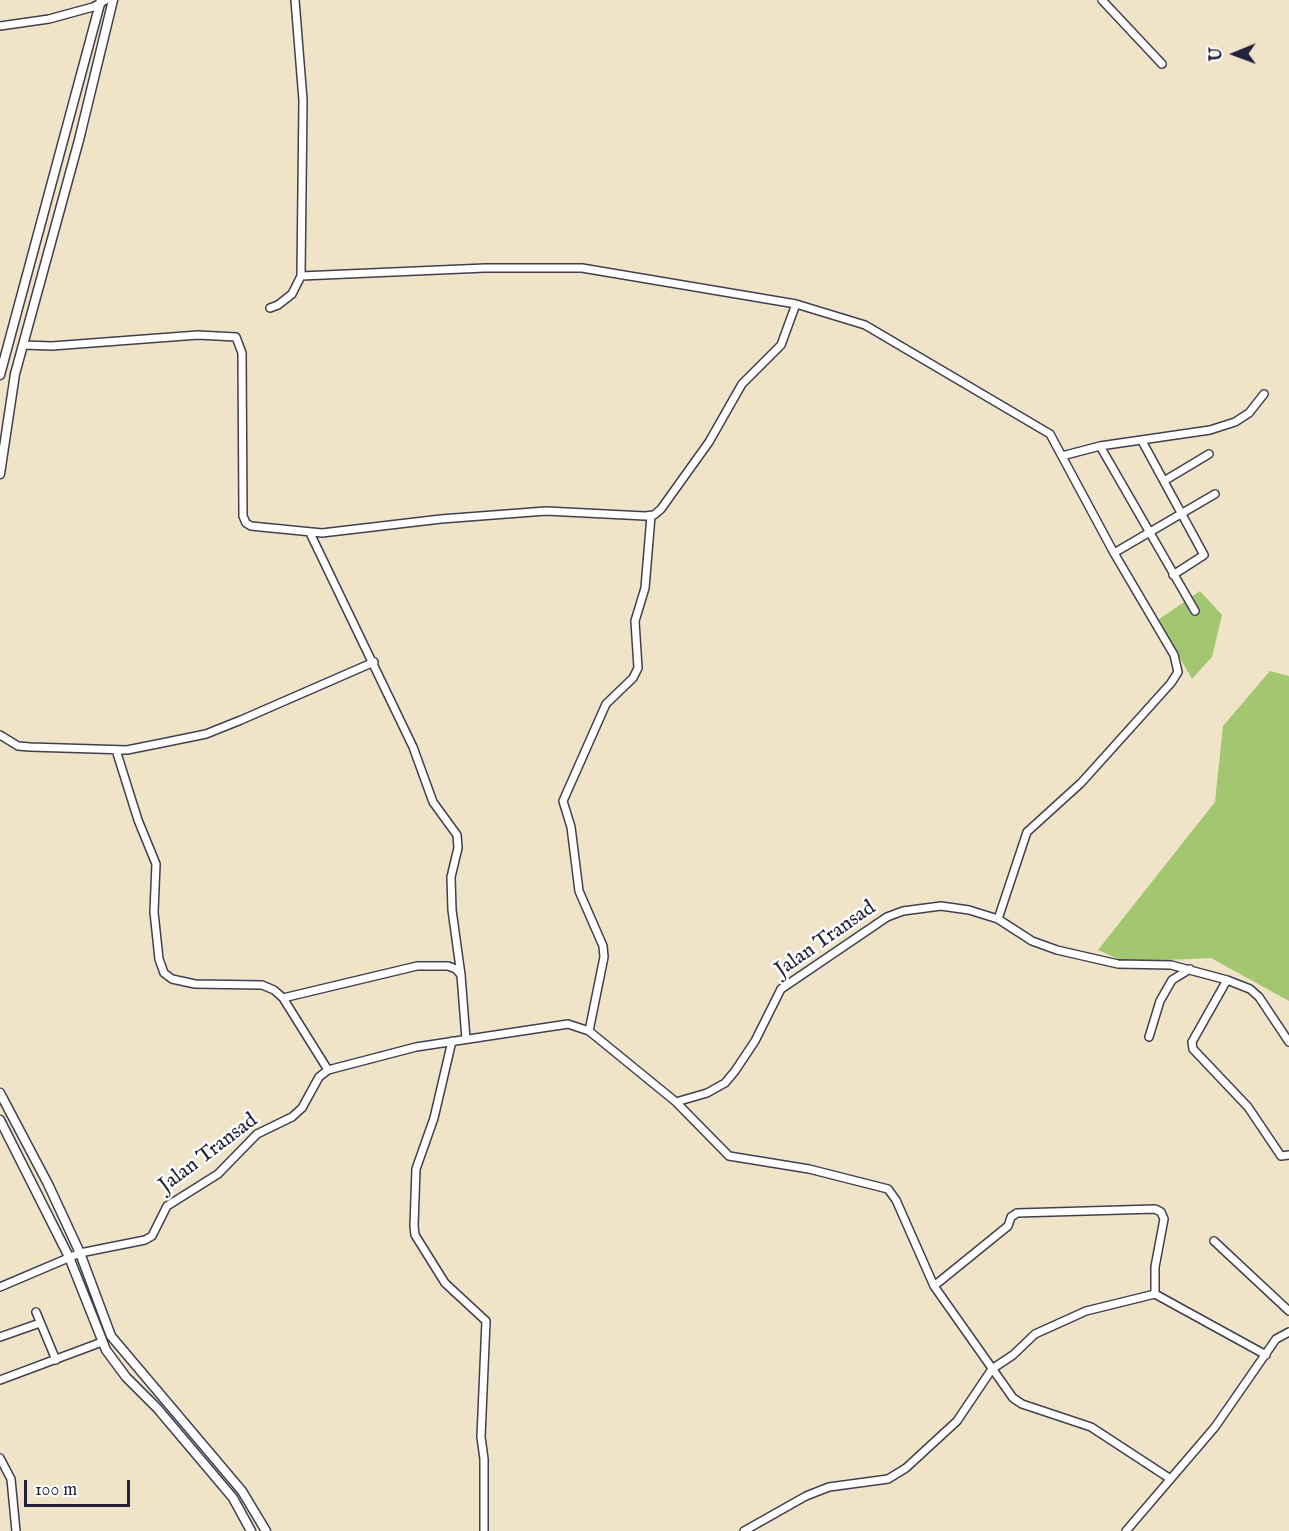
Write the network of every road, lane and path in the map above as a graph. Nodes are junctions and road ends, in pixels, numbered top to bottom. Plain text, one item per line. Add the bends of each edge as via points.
1 (113, 0) edge
2 (295, 0) edge
3 (1102, 0) edge
4 (103, 1) edge
5 (0, 26) edge
6 (1162, 64) dead end
7 (301, 276) junction
8 (796, 304) junction
9 (270, 308) dead end
10 (23, 345) junction
11 (0, 375) edge
12 (1264, 394) dead end
13 (1142, 441) junction
14 (1100, 446) junction
15 (1209, 454) dead end
16 (1062, 456) junction
17 (0, 474) edge
18 (1164, 481) junction
19 (1215, 494) dead end
20 (1183, 515) junction
21 (651, 516) junction
22 (310, 533) junction
23 (1149, 534) junction
24 (1114, 554) junction
25 (1173, 574) junction
26 (1195, 611) dead end
27 (374, 662) junction
28 (0, 735) edge
29 (116, 750) junction
30 (998, 920) junction
31 (1190, 969) junction
32 (461, 975) junction
33 (1227, 980) junction
34 (283, 998) junction
35 (589, 1031) junction
36 (1149, 1037) dead end
37 (466, 1039) junction
38 (452, 1041) junction
39 (1289, 1042) edge
40 (328, 1070) junction
41 (0, 1093) edge
42 (676, 1102) junction
43 (0, 1120) edge
44 (1289, 1155) edge
45 (1214, 1241) dead end
46 (80, 1253) junction
47 (69, 1257) junction
48 (934, 1286) junction
49 (0, 1287) edge
50 (1155, 1294) junction
51 (1289, 1311) edge
52 (36, 1312) dead end
53 (40, 1323) junction
54 (1289, 1332) edge
55 (0, 1337) edge
56 (102, 1342) junction
57 (1266, 1355) junction
58 (56, 1360) junction
59 (992, 1369) junction
60 (0, 1380) edge
61 (0, 1458) edge
62 (219, 1463) junction
63 (210, 1470) junction
64 (1169, 1478) junction
65 (16, 1531) edge
66 (251, 1531) edge
67 (266, 1531) edge
68 (484, 1531) edge
69 (744, 1531) edge
70 (1126, 1531) edge

1 - 10 street via 80,140
2 - 7 street via 303,100
3 - 6 street
4 - 5 street via 49,19
4 - 11 street
7 - 8 street via 582,268
7 - 9 street via 292,294
8 - 16 street via 865,325 1046,430
8 - 21 street via 781,345 742,384 709,442 661,509
10 - 17 street via 12,387
10 - 22 street via 198,335 236,337 242,353 243,516 246,523
12 - 13 street via 1255,408 1235,422 1203,432
13 - 14 street
13 - 18 street
14 - 16 street
14 - 23 street
15 - 18 street
16 - 24 street
18 - 20 street
19 - 20 street
20 - 23 street
20 - 25 street via 1204,556
21 - 22 street via 546,511
21 - 35 street via 645,588 635,621 638,668 606,704 563,801 571,827 579,891 603,946
22 - 27 street
23 - 24 street
23 - 25 street
24 - 30 street via 1174,655 1178,672 1081,783 1027,832
25 - 26 street
27 - 29 street via 206,734
27 - 32 street via 433,802 457,835 451,878
28 - 29 street via 18,746
29 - 34 street via 156,864 154,912 164,973 195,984 262,985
30 - 31 street, Jalan Transad via 1057,950 1118,964
30 - 42 street, Jalan Transad via 941,906 887,917 781,989 755,1041 724,1083 707,1093
31 - 33 street, Jalan Transad
31 - 36 street via 1172,980 1160,1001
32 - 34 street via 448,966 417,966
32 - 37 street
33 - 39 street, Jalan Transad via 1259,997
33 - 44 street via 1192,1042 1193,1049 1248,1107 1281,1156
34 - 40 street
35 - 37 street via 568,1024
35 - 42 street
37 - 38 street
38 - 40 street
38 - 68 street via 434,1118 416,1168 414,1226 415,1235 445,1283 486,1321 481,1437
40 - 46 street, Jalan Transad via 292,1117 257,1134 218,1174 167,1206 152,1236
41 - 46 street
42 - 48 street via 736,1159 809,1169 888,1189
43 - 47 street
45 - 51 street
46 - 47 street, Jalan Transad
46 - 62 street via 111,1336
47 - 49 street, Jalan Transad
47 - 56 street
48 - 50 street via 1008,1226 1017,1213 1155,1209 1164,1219 1155,1267
48 - 59 street
50 - 57 street
50 - 59 street via 1055,1323
52 - 53 street
53 - 55 street
53 - 58 street
54 - 57 street via 1276,1339
56 - 58 street
56 - 63 street via 126,1377
57 - 64 street via 1215,1427
58 - 60 street
59 - 64 street via 1017,1402 1091,1427
59 - 69 street via 957,1421 906,1468 888,1479 821,1490
61 - 65 street via 11,1479
62 - 63 street
62 - 67 street via 242,1491
63 - 66 street via 233,1498
64 - 70 street

